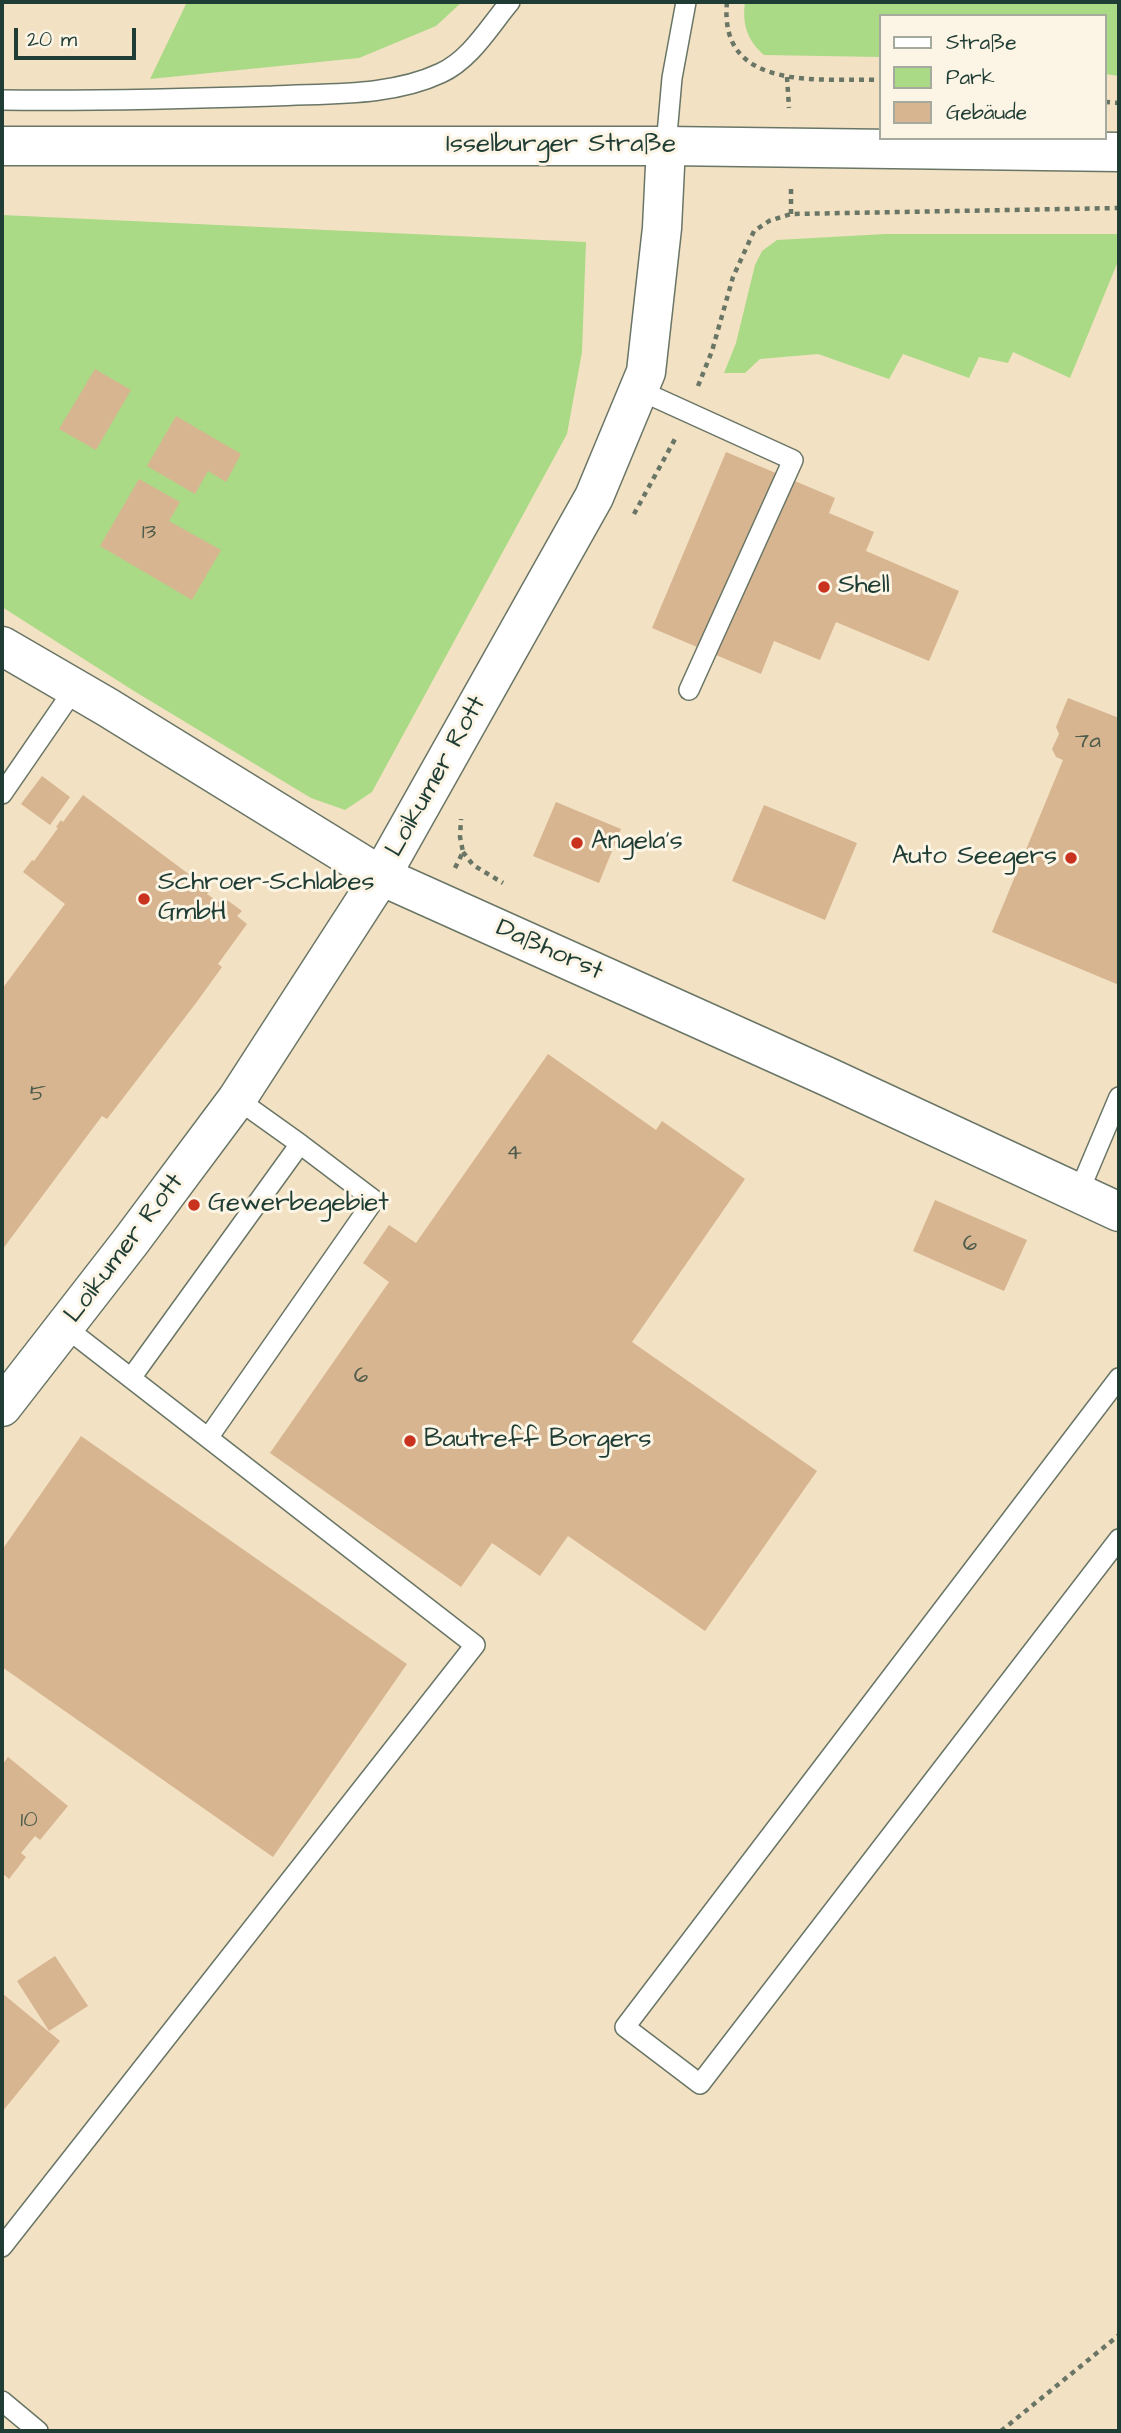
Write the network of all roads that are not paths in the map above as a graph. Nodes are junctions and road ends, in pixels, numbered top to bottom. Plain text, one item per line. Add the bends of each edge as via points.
1 (510, 2) edge
2 (686, 2) edge
3 (2, 100) edge
4 (2, 146) edge
5 (666, 146) junction
6 (1119, 152) edge
7 (639, 390) junction
8 (2, 646) edge
9 (75, 688) junction
10 (689, 690) dead end
11 (2, 794) edge
12 (381, 876) junction
13 (1119, 1097) edge
14 (237, 1099) junction
15 (300, 1144) junction
16 (1078, 1194) junction
17 (1119, 1212) edge
18 (65, 1327) junction
19 (131, 1378) junction
20 (1119, 1378) edge
21 (2, 1407) edge
22 (208, 1438) junction
23 (1119, 1539) edge
24 (2, 2247) edge
25 (2, 2401) edge
26 (38, 2431) edge

1 - 3 lane via 464,58 441,73 403,86 348,93 116,102
2 - 5 lane
4 - 5 street, Isselburger Straße
5 - 6 street, Isselburger Straße
5 - 7 street, Loikumer Rott via 662,228 646,372
7 - 10 lane via 793,460
7 - 12 street, Loikumer Rott via 594,497
8 - 9 street, Daßhorst
9 - 11 lane
9 - 12 street, Daßhorst
12 - 14 street, Loikumer Rott
12 - 16 street, Daßhorst
13 - 16 lane
14 - 15 lane
14 - 18 street, Loikumer Rott
15 - 19 lane
15 - 22 lane via 374,1199
16 - 17 street, Daßhorst
18 - 19 lane
18 - 21 street, Loikumer Rott
19 - 22 lane
20 - 23 lane via 625,2027 700,2084
22 - 24 lane via 475,1645
25 - 26 lane

